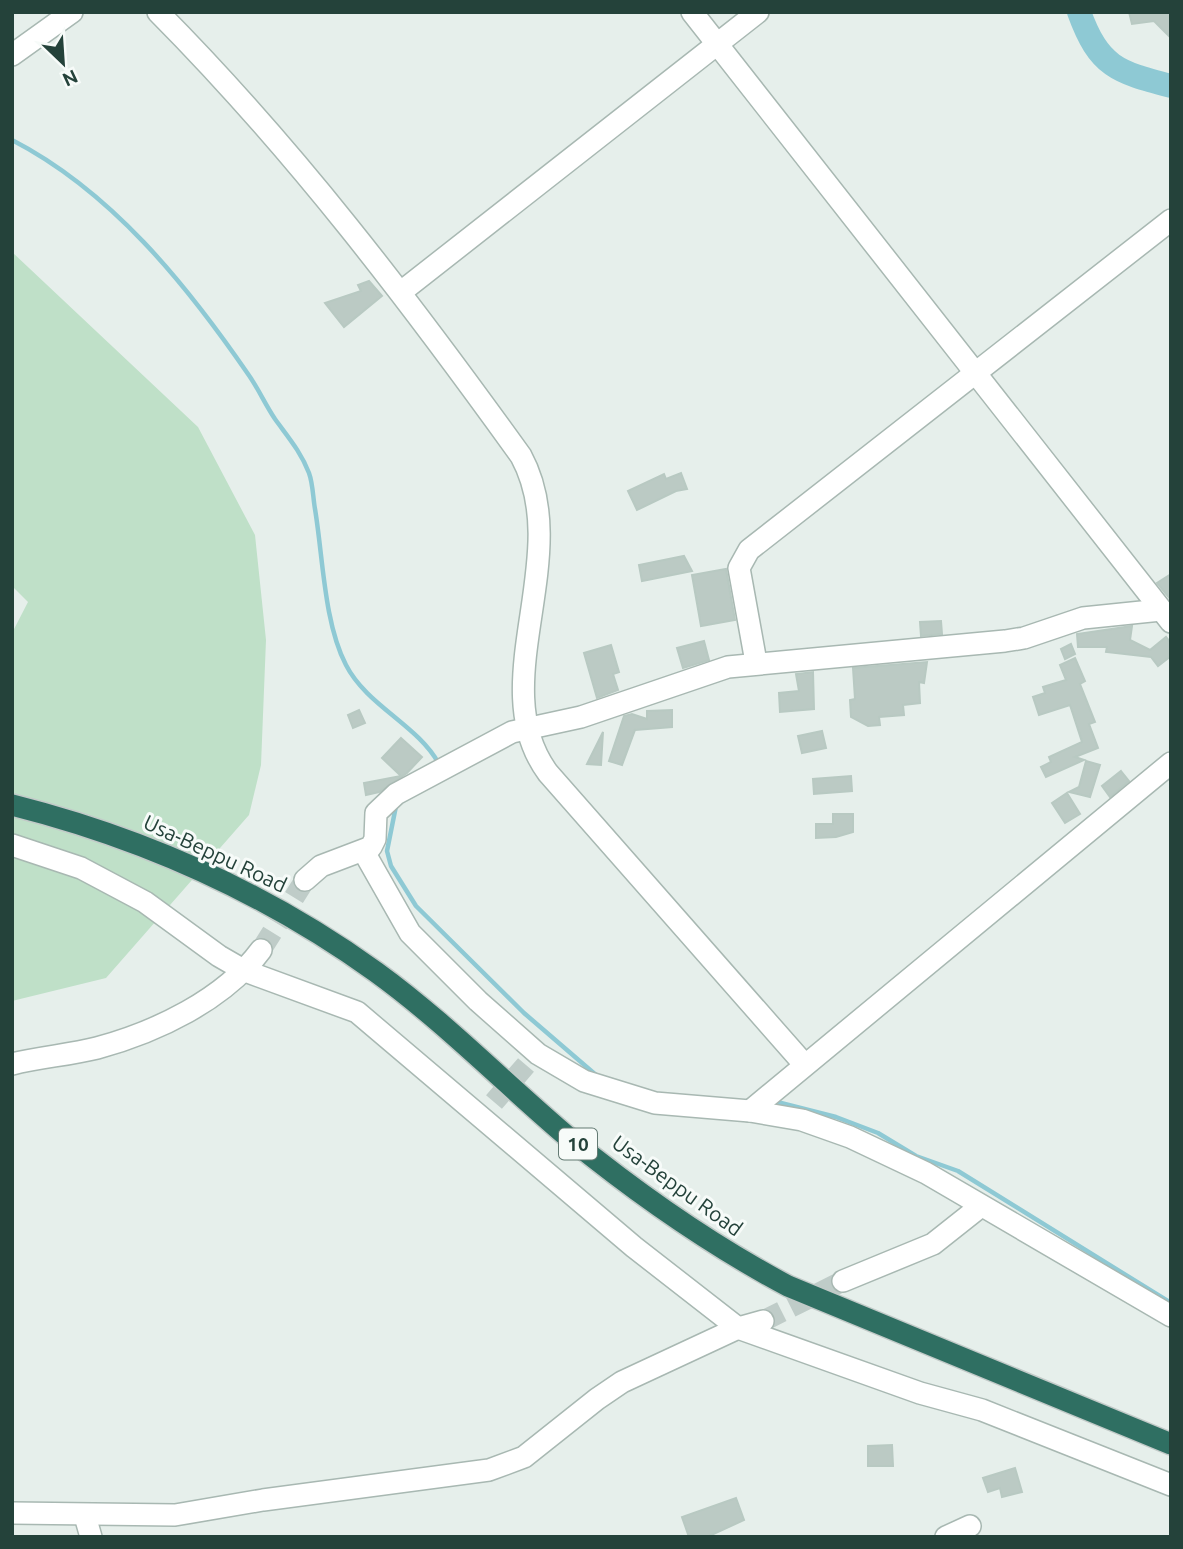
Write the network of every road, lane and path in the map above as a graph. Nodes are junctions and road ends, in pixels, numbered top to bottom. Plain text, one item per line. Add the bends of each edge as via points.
1 (72, 12) edge
2 (158, 12) edge
3 (692, 12) edge
4 (758, 12) edge
5 (717, 44) junction
6 (12, 55) edge
7 (1171, 220) edge
8 (401, 292) junction
9 (974, 375) junction
10 (1166, 616) edge
11 (756, 662) junction
12 (527, 726) junction
13 (1171, 763) edge
14 (12, 805) edge
15 (12, 845) edge
16 (363, 852) junction
17 (305, 880) tunnel mouth
18 (261, 950) tunnel mouth
19 (245, 971) junction
20 (12, 1064) edge
21 (804, 1064) junction
22 (750, 1111) junction
23 (981, 1206) junction
24 (843, 1281) tunnel mouth
25 (1170, 1314) edge
26 (763, 1321) tunnel mouth
27 (738, 1328) junction
28 (1171, 1444) edge
29 (1171, 1485) edge
30 (12, 1513) edge
31 (85, 1516) junction
32 (970, 1526) dead end
33 (91, 1537) edge
34 (946, 1537) edge

1 - 6 street
2 - 8 street via 330,201
3 - 5 street
4 - 5 street
5 - 8 street
5 - 9 street
7 - 9 street
8 - 12 street via 528,470 540,528 535,603 524,668
9 - 10 street
9 - 11 street via 741,559
10 - 11 street via 1083,618 1005,641
11 - 12 street via 728,667 581,717
12 - 16 street via 449,764 384,803 376,813 374,839
12 - 21 street via 548,773
13 - 21 street
14 - 28 highway, Usa-Beppu Road / 10 via 165,854 303,923 409,998 621,1179 736,1259 800,1291
15 - 19 street via 81,868 145,902
16 - 17 street via 321,866
16 - 22 street via 410,933 532,1059 632,1098
18 - 19 street
19 - 20 street via 194,1007 130,1038
19 - 27 street via 357,1012 488,1110 634,1247
21 - 22 street
22 - 23 street via 802,1120 888,1153
23 - 24 street via 933,1244
23 - 25 street
26 - 27 street
27 - 29 street via 920,1393 982,1410
27 - 31 street via 622,1382 524,1457 489,1470 175,1515
30 - 31 street
31 - 33 street
32 - 34 street

